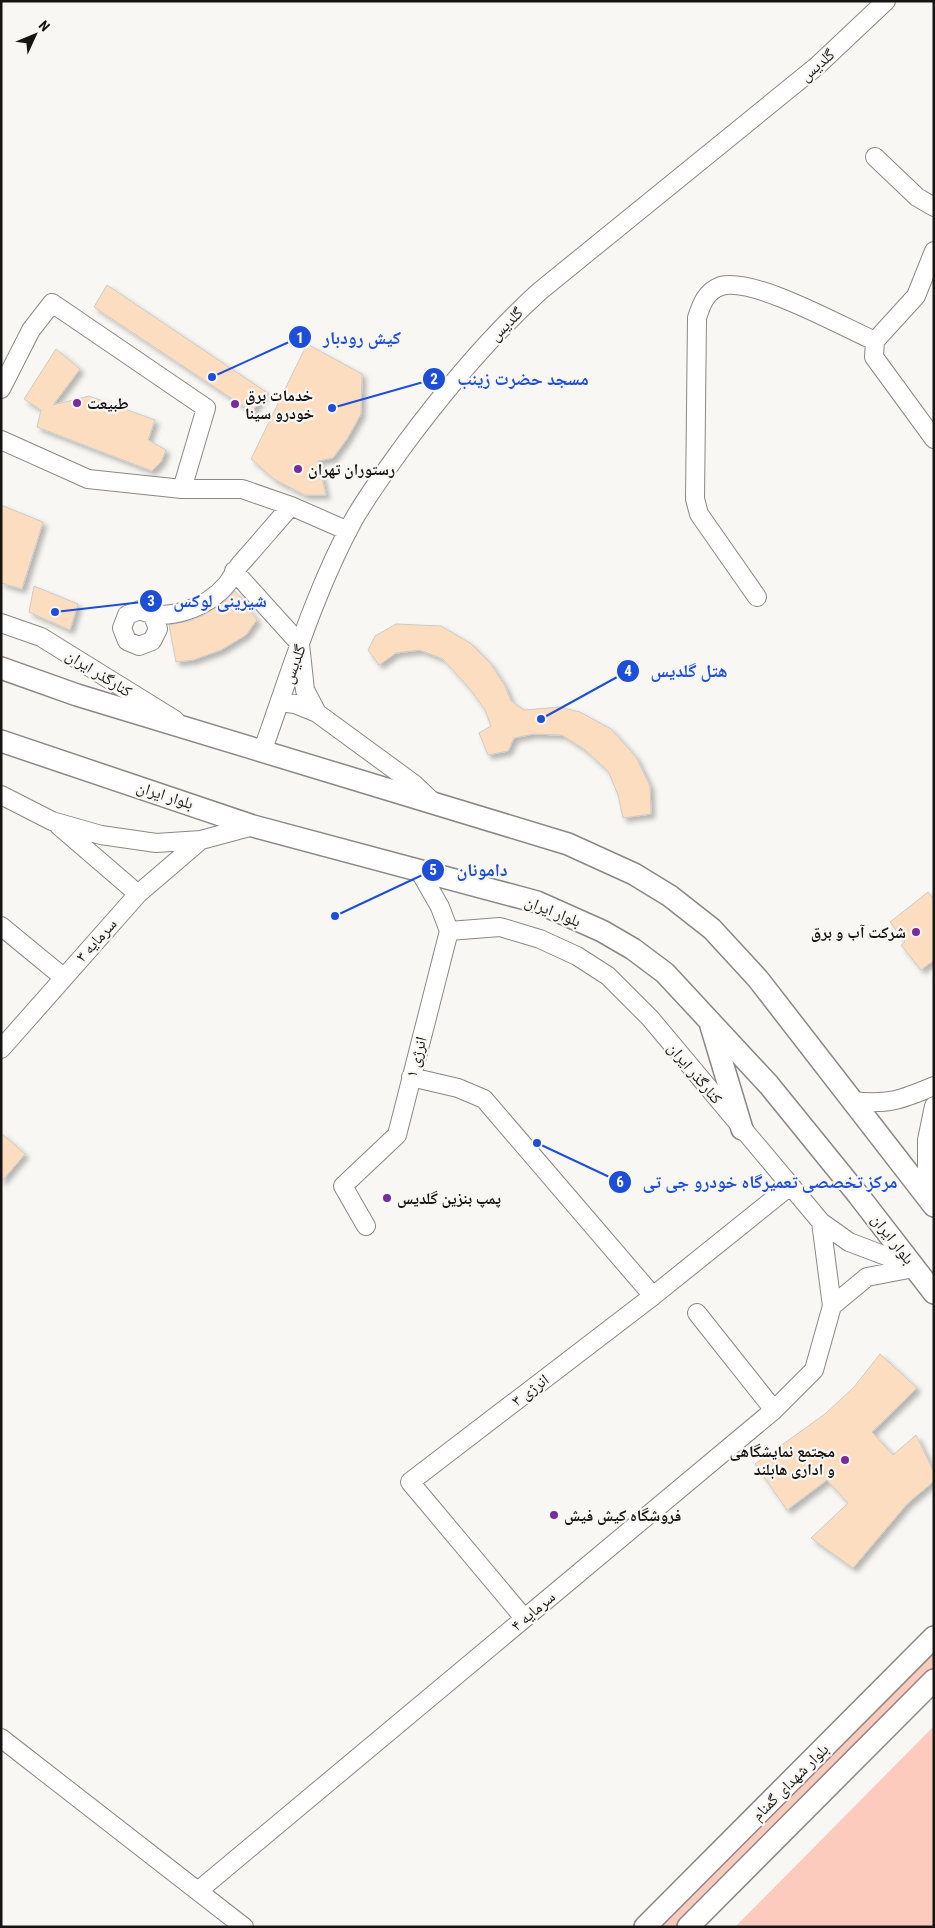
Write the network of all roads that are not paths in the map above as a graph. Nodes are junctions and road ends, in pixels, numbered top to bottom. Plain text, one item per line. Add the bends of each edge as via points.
1 (886, 1) edge
2 (875, 157) dead end
3 (934, 207) edge
4 (934, 252) edge
5 (928, 285) edge
6 (875, 341) junction
7 (1, 389) edge
8 (934, 439) edge
9 (1, 440) edge
10 (182, 489) junction
11 (292, 506) junction
12 (348, 531) junction
13 (234, 571) junction
14 (757, 597) dead end
15 (153, 616) dead end
16 (1, 622) edge
17 (300, 644) junction
18 (1, 668) edge
19 (280, 702) junction
20 (317, 713) junction
21 (193, 731) junction
22 (1, 741) edge
23 (262, 752) junction
24 (1, 795) edge
25 (437, 805) junction
26 (52, 821) junction
27 (253, 826) junction
28 (201, 840) junction
29 (419, 870) junction
30 (138, 894) junction
31 (1, 926) edge
32 (449, 931) junction
33 (63, 977) junction
34 (709, 1021) junction
35 (1, 1049) edge
36 (411, 1077) junction
37 (934, 1086) edge
38 (852, 1101) junction
39 (934, 1106) edge
40 (742, 1129) junction
41 (790, 1186) junction
42 (930, 1202) edge
43 (821, 1222) junction
44 (366, 1226) dead end
45 (915, 1268) junction
46 (934, 1293) edge
47 (653, 1296) junction
48 (832, 1306) junction
49 (697, 1313) dead end
50 (774, 1410) junction
51 (524, 1618) junction
52 (934, 1637) edge
53 (934, 1680) edge
54 (1, 1738) edge
55 (198, 1891) junction
56 (244, 1927) edge
57 (645, 1927) edge
58 (688, 1927) edge

1 - 12 street, گلدیس via 817,66 502,325 418,427
2 - 3 street via 917,197
4 - 5 street
5 - 6 street
6 - 8 street via 874,357
6 - 14 street via 760,288 719,286 703,299 697,318 695,500 699,514
7 - 10 street via 30,330 52,303 206,408
9 - 10 street via 88,479
10 - 11 street via 242,489
11 - 12 street
11 - 13 street
12 - 17 street, گلدیس
13 - 15 street via 227,584 199,606
13 - 17 street
16 - 21 street, کنارگذر ایران via 41,637
17 - 19 street, گلدیس
17 - 20 street via 305,690
18 - 21 main road
19 - 20 street
19 - 23 street, گلدیس
20 - 25 street via 414,784
21 - 23 main road
22 - 27 main road, بلوار ایران
23 - 25 main road
24 - 26 street
25 - 38 main road via 568,844 634,874 670,896 712,929 758,979
26 - 28 street via 101,835 156,843
26 - 30 street
27 - 28 street
27 - 29 main road, بلوار ایران
28 - 30 street, سرمایه ۳
29 - 32 street via 440,906
29 - 34 main road, بلوار ایران via 537,902 602,931 665,973
30 - 33 street, سرمایه ۳
31 - 33 street
32 - 36 street, انرژی ۱
32 - 40 street, کنارگذر ایران via 500,927 540,939 577,956 608,976 650,1018
33 - 35 street, سرمایه ۳
34 - 40 main road
34 - 45 main road, بلوار ایران via 769,1085
36 - 44 street, انرژی ۱ via 397,1135 344,1186
36 - 47 street via 458,1088 484,1099
37 - 38 street via 901,1100 878,1104
38 - 42 main road
39 - 42 street via 927,1140
40 - 41 street, کنارگذر ایران
41 - 43 street, کنارگذر ایران
41 - 47 street, انرژی ۳
43 - 45 street, کنارگذر ایران via 849,1242
43 - 48 street
45 - 46 main road, بلوار ایران
45 - 48 street via 867,1278
47 - 51 street, انرژی ۳ via 410,1482
48 - 50 street, سرمایه ۴ via 814,1370
49 - 50 street
50 - 51 street, سرمایه ۴
51 - 55 street, سرمایه ۴
52 - 57 main road, بلوار شهدای گمنام
53 - 58 main road, بلوار شهدای گمنام
54 - 55 street
55 - 56 street

